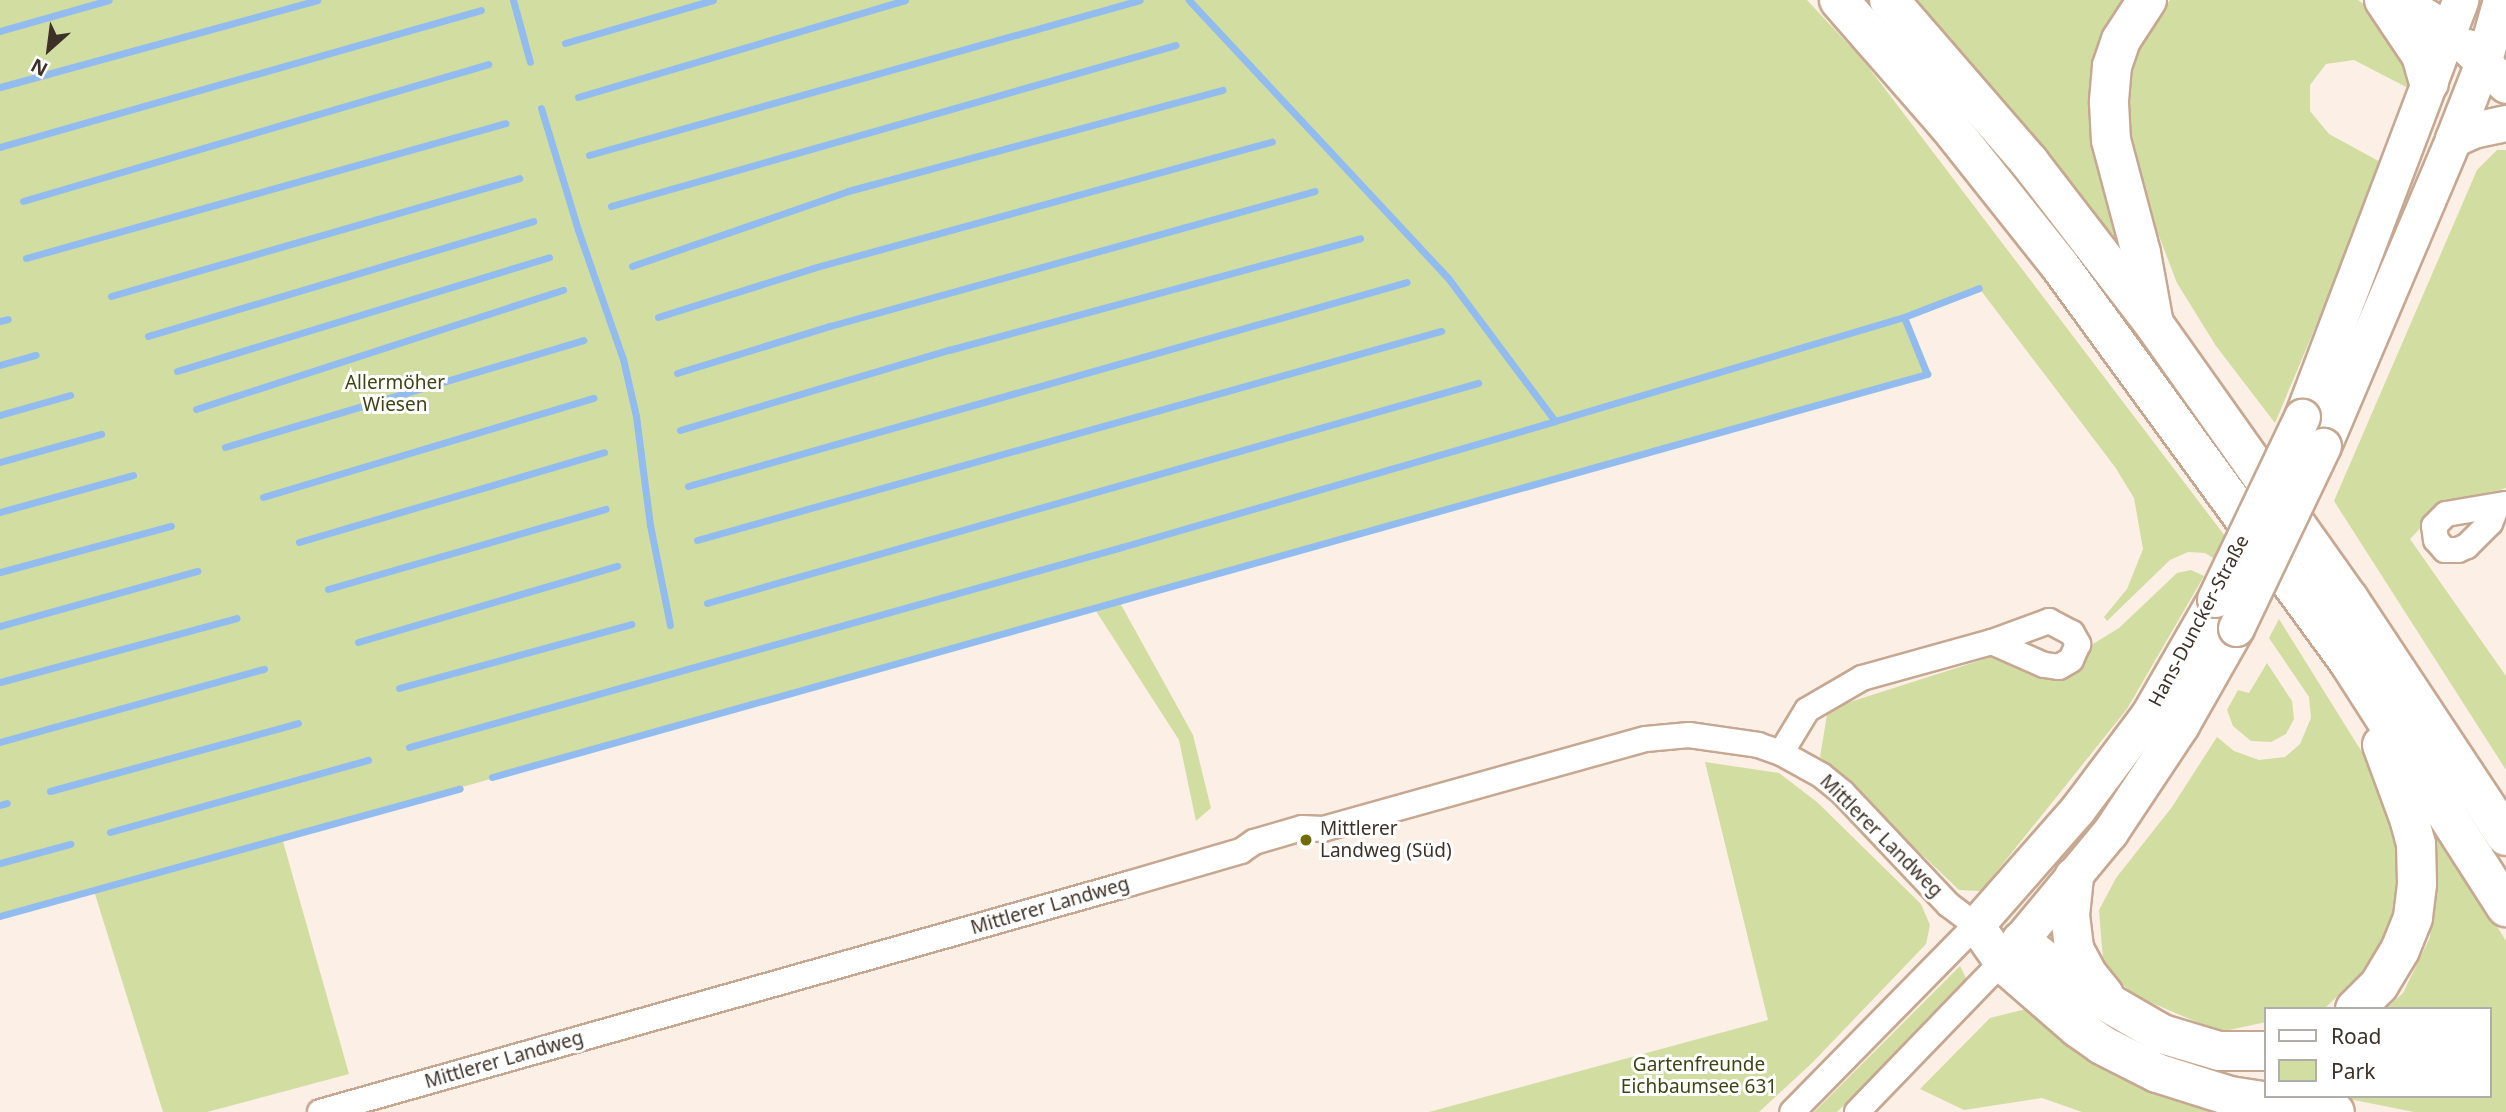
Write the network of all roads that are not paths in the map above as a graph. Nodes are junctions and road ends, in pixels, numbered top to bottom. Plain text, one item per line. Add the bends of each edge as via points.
1 (1839, 0) edge
2 (1889, 0) edge
3 (2147, 0) edge
4 (2384, 0) edge
5 (2395, 0) edge
6 (2457, 10) edge
7 (2498, 43) edge
8 (2429, 83) junction
9 (2506, 123) edge
10 (2453, 139) junction
11 (2154, 324) junction
12 (1993, 642) dead end
13 (2350, 664) junction
14 (1781, 753) junction
15 (2506, 836) edge
16 (2074, 877) junction
17 (2506, 907) edge
18 (1976, 925) junction
19 (2012, 952) junction
20 (2112, 1005) junction
21 (2358, 1007) edge
22 (2264, 1051) edge
23 (320, 1112) edge
24 (1792, 1112) edge
25 (1857, 1112) edge
26 (2334, 1112) edge

1 - 13 highway via 1948,125 2060,266
2 - 11 highway via 2030,163
3 - 11 highway via 2121,40 2112,66 2109,103 2111,140
4 - 8 highway via 2421,55
5 - 6 highway
6 - 7 street
6 - 8 street, Hans-Duncker-Straße
7 - 10 street, Hans-Duncker-Straße
8 - 18 street, Hans-Duncker-Straße, bridge via 2302,417 2215,599 2149,714 2077,810
9 - 10 street
10 - 16 street, Hans-Duncker-Straße, bridge via 2323,446 2236,628 2145,782
11 - 15 highway via 2349,598
12 - 14 street via 1862,678 1839,689 1807,710
13 - 17 highway
13 - 21 highway via 2403,798 2418,863 2416,902 2407,935 2384,977
14 - 18 street, Mittlerer Landweg via 1843,793 1950,905
14 - 23 street, Mittlerer Landweg via 1713,736 1646,739 1323,829 1302,828 1128,884
16 - 19 street, Hans-Duncker-Straße
16 - 20 highway via 2070,915 2074,949
18 - 19 street
18 - 24 street, Hans-Duncker-Straße
19 - 20 highway
19 - 25 street, Hans-Duncker-Straße
19 - 26 highway via 2078,1028 2124,1058 2230,1096
20 - 22 highway via 2181,1042 2219,1051

